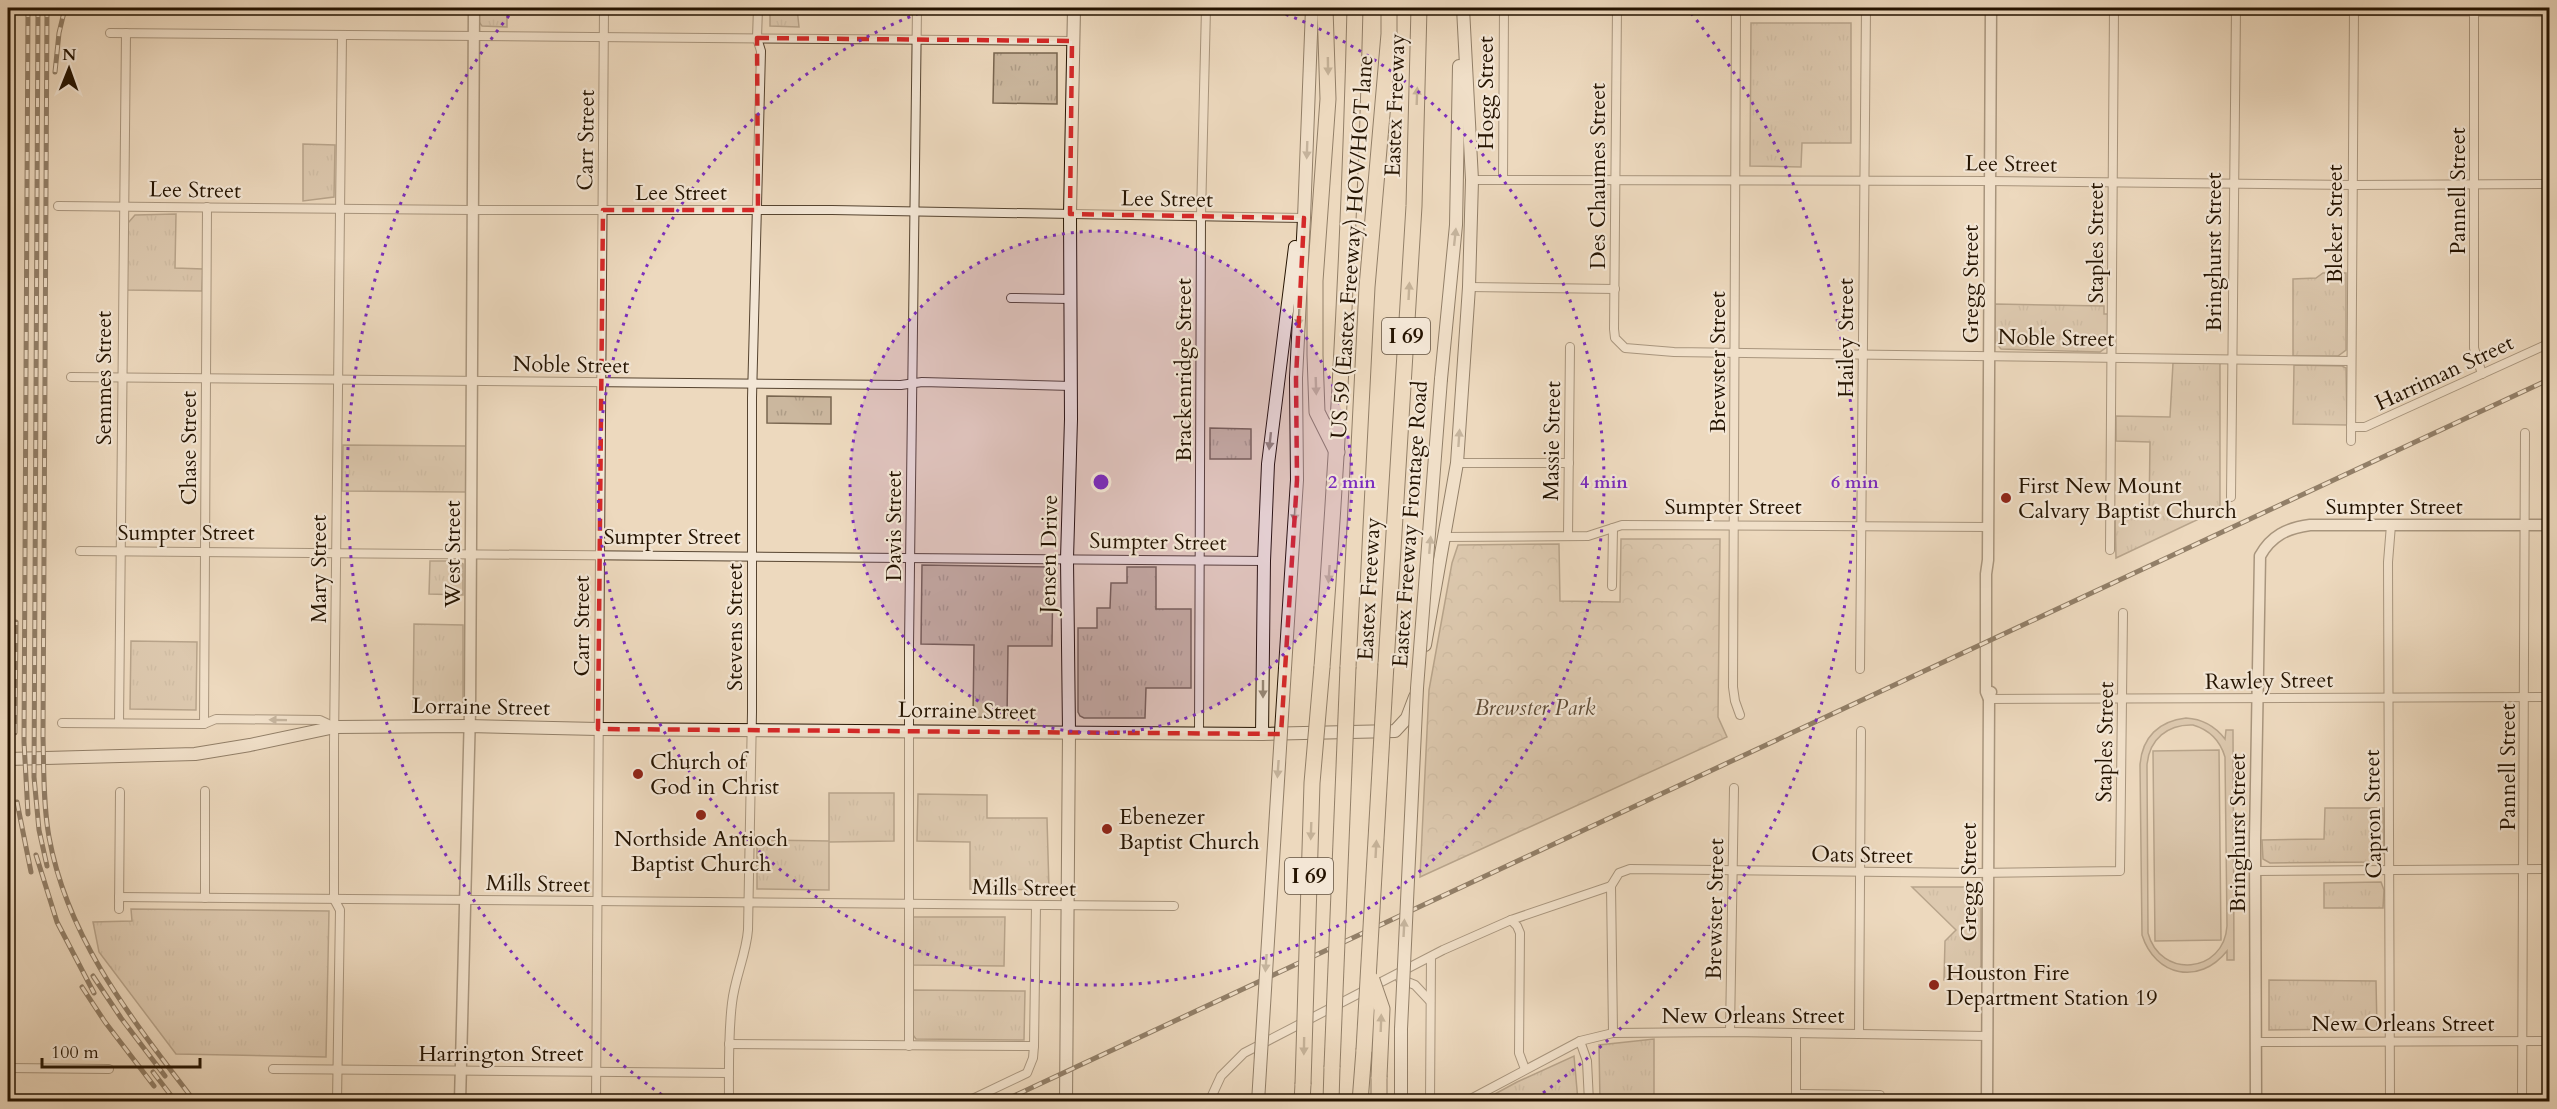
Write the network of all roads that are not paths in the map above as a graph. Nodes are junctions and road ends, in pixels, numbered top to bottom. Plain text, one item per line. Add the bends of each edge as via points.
1 (474, 8) edge
2 (604, 8) edge
3 (759, 8) edge
4 (917, 8) edge
5 (1074, 8) edge
6 (1206, 8) edge
7 (1312, 8) edge
8 (1325, 8) edge
9 (1355, 8) edge
10 (1389, 8) edge
11 (1419, 8) edge
12 (1463, 8) edge
13 (1490, 8) edge
14 (1504, 8) edge
15 (1617, 8) edge
16 (1736, 8) edge
17 (1783, 8) edge
18 (1866, 8) edge
19 (1991, 8) edge
20 (2114, 9) edge
21 (2236, 9) edge
22 (2354, 10) edge
23 (2474, 10) edge
24 (2550, 12) edge
25 (110, 33) dead end
26 (126, 33) junction
27 (342, 35) junction
28 (474, 36) junction
29 (605, 37) junction
30 (758, 38) junction
31 (916, 39) junction
32 (1072, 40) junction
33 (1503, 179) junction
34 (1472, 180) junction
35 (1615, 180) junction
36 (1735, 181) junction
37 (1864, 181) junction
38 (1990, 181) junction
39 (2113, 183) junction
40 (2233, 183) junction
41 (2475, 184) junction
42 (2550, 184) edge
43 (2353, 185) junction
44 (58, 206) dead end
45 (122, 206) junction
46 (207, 207) junction
47 (340, 209) junction
48 (472, 210) junction
49 (603, 210) junction
50 (758, 210) junction
51 (915, 212) junction
52 (1070, 214) junction
53 (1202, 216) junction
54 (1304, 218) junction
55 (1469, 287) junction
56 (1615, 289) junction
57 (1011, 298) dead end
58 (1070, 299) junction
59 (2550, 343) edge
60 (1619, 344) joint
61 (1570, 347) dead end
62 (1735, 352) junction
63 (1863, 353) junction
64 (1990, 354) junction
65 (2112, 356) junction
66 (2232, 359) junction
67 (2351, 361) junction
68 (2482, 374) junction
69 (71, 377) dead end
70 (121, 378) junction
71 (206, 379) junction
72 (338, 380) junction
73 (472, 381) junction
74 (602, 383) junction
75 (753, 384) junction
76 (913, 385) junction
77 (1071, 386) junction
78 (2351, 428) junction
79 (2525, 433) dead end
80 (2351, 441) dead end
81 (1337, 453) junction
82 (1457, 463) junction
83 (1569, 463) junction
84 (2231, 497) dead end
85 (2391, 525) junction
86 (2526, 525) junction
87 (2550, 525) edge
88 (1734, 526) junction
89 (1861, 526) junction
90 (1988, 527) junction
91 (1612, 528) junction
92 (1568, 536) junction
93 (1444, 537) junction
94 (2110, 550) dead end
95 (80, 551) dead end
96 (120, 551) junction
97 (205, 552) junction
98 (336, 553) junction
99 (471, 554) junction
100 (600, 555) junction
101 (752, 557) junction
102 (911, 558) junction
103 (1067, 559) junction
104 (1200, 560) junction
105 (1264, 561) junction
106 (2258, 565) joint
107 (1612, 586) dead end
108 (2123, 613) dead end
109 (1860, 669) dead end
110 (2388, 697) junction
111 (2526, 698) junction
112 (2550, 698) edge
113 (1989, 699) junction
114 (2122, 699) junction
115 (2257, 699) junction
116 (1740, 715) dead end
117 (62, 723) dead end
118 (119, 723) junction
119 (204, 724) junction
120 (335, 726) junction
121 (468, 726) junction
122 (598, 729) junction
123 (751, 729) junction
124 (909, 731) junction
125 (1861, 731) dead end
126 (1069, 732) junction
127 (1198, 733) junction
128 (1262, 734) junction
129 (8, 759) edge
130 (1734, 788) dead end
131 (120, 792) dead end
132 (205, 792) dead end
133 (2525, 869) junction
134 (2550, 869) edge
135 (1733, 870) junction
136 (2391, 870) junction
137 (2120, 871) joint
138 (2255, 871) junction
139 (1860, 872) junction
140 (1986, 873) junction
141 (1611, 886) junction
142 (119, 897) junction
143 (205, 898) junction
144 (334, 899) junction
145 (464, 900) junction
146 (596, 901) junction
147 (748, 903) junction
148 (910, 904) junction
149 (1036, 905) junction
150 (1066, 906) junction
151 (1174, 906) dead end
152 (119, 909) dead end
153 (1511, 920) junction
154 (1431, 957) junction
155 (1369, 971) junction
156 (1393, 977) junction
157 (1430, 1001) junction
158 (1730, 1032) junction
159 (1613, 1033) junction
160 (1796, 1033) junction
161 (1859, 1034) junction
162 (1987, 1036) junction
163 (1580, 1041) junction
164 (2523, 1041) junction
165 (2550, 1041) edge
166 (2257, 1042) junction
167 (2390, 1042) junction
168 (729, 1044) junction
169 (909, 1046) junction
170 (1034, 1046) junction
171 (8, 1068) edge
172 (109, 1069) dead end
173 (273, 1069) dead end
174 (1526, 1069) junction
175 (337, 1070) junction
176 (460, 1071) junction
177 (597, 1072) junction
178 (729, 1073) junction
179 (1880, 1095) dead end
180 (1796, 1098) edge
181 (337, 1101) edge
182 (460, 1101) edge
183 (596, 1101) edge
184 (729, 1101) edge
185 (966, 1101) edge
186 (1066, 1101) edge
187 (1209, 1101) edge
188 (1258, 1101) edge
189 (1302, 1101) edge
190 (1331, 1101) edge
191 (1360, 1101) edge
192 (1379, 1101) edge
193 (1401, 1101) edge
194 (1430, 1101) edge
195 (1465, 1101) edge
196 (1589, 1101) edge
197 (1987, 1101) edge
198 (2256, 1101) edge
199 (2390, 1101) edge
200 (2523, 1101) edge

1 - 28 street, West Street
2 - 29 street, Carr Street
3 - 30 street, Stevens Street
4 - 31 street, Davis Street
5 - 32 main road, Jensen Drive
6 - 53 street, Brackenridge Street
7 -> 54 main road
8 -> 81 highway via 1328,99 1315,282 1315,355 1317,412
9 - 81 highway, Eastex Freeway / I 69
10 - 190 highway, US 59 (Eastex Freeway) HOV/HOT lane, bridge via 1367,286
155 -> 11 highway, Eastex Freeway / I 69, bridge via 1414,206
12 - 13 street
12 - 34 main road
193 -> 12 main road, Eastex Freeway Frontage Road, bridge via 1417,688 1456,225
14 - 33 street, Hogg Street
15 - 35 street, Des Chaumes Street
16 - 36 street, Brewster Street
17 - 18 street
18 - 19 street
18 - 37 street, Hailey Street
19 - 20 street
19 - 38 street, Gregg Street
20 - 21 street
20 - 39 street, Staples Street
21 - 22 street
21 - 40 street, Bringhurst Street
22 - 23 street
22 - 43 street, Bleker Street
23 - 24 street
23 - 41 street, Pannell Street
25 - 26 street
26 - 27 street
26 - 45 street, Semmes Street
27 - 28 street
27 - 47 street, Mary Street
28 - 29 street
28 - 48 street, West Street
29 - 30 street
29 - 49 street, Carr Street
30 - 31 street
30 - 50 street, Stevens Street
31 - 32 street
31 - 51 street, Davis Street
32 - 52 main road, Jensen Drive
33 - 34 street, Lee Street
33 - 35 street, Lee Street
34 - 55 main road
35 - 36 street, Lee Street
35 - 56 street, Des Chaumes Street
36 - 37 street, Lee Street
36 - 62 street, Brewster Street
37 - 38 street, Lee Street
37 - 63 street, Hailey Street
38 - 39 street, Lee Street
38 - 64 street, Gregg Street
39 - 40 street, Lee Street
39 - 65 street, Staples Street
40 - 43 street, Lee Street
40 - 66 street, Bringhurst Street
41 - 42 street, Lee Street
41 - 43 street, Lee Street
41 - 68 street, Pannell Street via 2474,348
43 - 67 street, Bleker Street
44 - 45 street, Lee Street
45 - 46 street, Lee Street
45 - 70 street, Semmes Street
46 - 47 street, Lee Street
46 - 71 street, Chase Street
47 - 48 street, Lee Street
47 - 72 street, Mary Street
48 - 49 street, Lee Street
48 - 73 street, West Street
49 - 50 street, Lee Street
49 - 74 street, Carr Street
50 - 51 street, Lee Street
50 - 75 street, Stevens Street
51 - 52 street, Lee Street
51 - 76 street, Davis Street
52 - 53 street, Lee Street
52 - 58 main road, Jensen Drive
53 - 54 street, Lee Street
53 - 104 street, Brackenridge Street
54 -> 105 main road via 1297,236 1273,416
54 -> 188 main road, bridge via 1296,378 1298,480
55 - 56 street
82 -> 55 main road
56 - 60 street, Des Chaumes Street via 1614,329
57 - 58 street
58 - 77 main road, Jensen Drive
59 - 68 street, Harriman Street
60 - 62 street, Noble Street via 1634,350
61 - 83 street, Massie Street
62 - 63 street, Noble Street
62 - 88 street, Brewster Street
63 - 64 street, Noble Street
63 - 89 street, Hailey Street
64 - 65 street, Noble Street
64 - 90 street, Gregg Street
65 - 66 street, Noble Street
65 - 94 street, Staples Street
66 - 67 street, Noble Street
66 - 84 street, Bringhurst Street
67 - 78 street, Bleker Street
68 - 78 street, Harriman Street via 2365,427
69 - 70 street, Noble Street
70 - 71 street, Noble Street
70 - 96 street, Semmes Street
71 - 72 street, Noble Street
71 - 97 street, Chase Street
72 - 73 street, Noble Street
72 - 98 street, Mary Street
73 - 74 street, Noble Street
73 - 99 street, West Street
74 - 75 street, Noble Street
74 - 100 street, Carr Street
75 - 76 street, Noble Street
75 - 101 street, Stevens Street
76 - 77 street, Noble Street via 922,382
76 - 102 street, Davis Street
77 - 103 main road, Jensen Drive
78 - 80 street, Bleker Street
79 - 86 street, Pannell Street
81 -> 189 highway, Eastex Freeway / I 69, bridge via 1312,783
82 - 83 street
82 - 93 main road
83 - 92 street, Massie Street
85 - 86 street, Sumpter Street
85 - 106 street, Sumpter Street via 2295,527 2269,543
85 - 110 street, Capron Street
86 - 87 street, Sumpter Street
86 - 111 street, Pannell Street
88 - 89 street, Sumpter Street
88 - 91 street, Sumpter Street
88 - 116 street, Brewster Street via 1733,687
89 - 90 street, Sumpter Street
89 - 109 street, Hailey Street
90 - 113 street, Gregg Street
91 - 92 street, Sumpter Street via 1588,536
91 - 107 street
92 - 93 street, Sumpter Street
93 - 128 main road, Lorraine Street via 1415,698 1400,726 1395,730
95 - 96 street, Sumpter Street
96 - 97 street, Sumpter Street
96 - 118 street, Semmes Street
97 - 98 street, Sumpter Street
97 - 119 street, Chase Street
98 - 99 street, Sumpter Street
98 - 120 street, Mary Street
99 - 100 street, Sumpter Street
99 - 121 street, West Street
100 - 101 street, Sumpter Street
100 - 122 street, Carr Street
101 - 102 street, Sumpter Street
101 - 123 street, Stevens Street
102 - 103 street, Sumpter Street
102 - 124 street, Davis Street
103 - 104 street, Sumpter Street
103 - 126 main road, Jensen Drive
104 - 105 street, Sumpter Street
104 - 127 street, Brackenridge Street
105 -> 128 main road
106 - 115 street, Bringhurst Street
108 - 114 street, Staples Street
110 - 111 street, Rawley Street
110 - 115 street, Rawley Street
110 - 136 street, Capron Street
111 - 112 street, Rawley Street
111 - 133 street, Pannell Street
113 - 114 street, Rawley Street
113 - 140 street, Gregg Street
114 - 115 street, Rawley Street
114 - 137 street, Staples Street
115 - 138 street, Bringhurst Street
117 - 118 street, Lorraine Street
118 - 119 street, Lorraine Street
120 -> 119 street, Lorraine Street via 320,720 216,719
120 - 121 main road, Lorraine Street
120 - 129 main road, Lorraine Street via 195,754
120 - 144 street, Mary Street
121 - 122 main road, Lorraine Street
121 - 145 street, West Street
122 - 123 main road, Lorraine Street
122 - 146 street, Carr Street
123 - 124 main road, Lorraine Street
123 - 147 street, Stevens Street
124 - 126 main road, Lorraine Street
124 - 148 street, Davis Street
125 - 139 street
126 - 127 main road, Lorraine Street
126 - 150 main road, Jensen Drive
127 - 128 main road, Lorraine Street
130 - 135 street, Brewster Street
131 - 142 street
132 - 143 street
133 - 134 street
133 - 136 street
133 - 164 street, Pannell Street
135 - 139 street, Oats Street
135 - 141 street, Oats Street via 1630,869 1619,873
135 - 158 street, Brewster Street
136 - 138 street
136 - 167 street, Capron Street
137 - 140 street, Oats Street
138 - 166 street, Bringhurst Street
139 - 140 street, Oats Street
139 - 161 street
140 - 162 street, Gregg Street
141 - 153 street, Oats Street
141 - 159 street
142 - 143 street, Mills Street
142 - 152 street
143 - 144 street, Mills Street
144 - 145 street, Mills Street
144 - 175 street, Mary Street via 340,910
145 - 146 street, Mills Street
145 - 176 street, West Street
146 - 147 street, Mills Street
146 - 177 street, Carr Street
147 - 148 street, Mills Street
147 - 168 street, Stevens Street via 747,944 735,981
148 - 149 street, Mills Street
148 - 169 street, Davis Street
149 - 150 street, Mills Street
149 - 170 street
150 - 151 street, Mills Street
150 - 186 main road, Jensen Drive
153 - 154 street, Oats Street
153 - 174 street via 1520,933 1519,1053
154 - 156 street
154 - 157 street
155 - 191 highway, Eastex Freeway / I 69, bridge
192 -> 155 highway, bridge via 1382,1009
156 - 157 street via 1415,985
156 - 187 street via 1244,1053 1221,1076
157 - 194 street
158 - 159 street, New Orleans Street
158 - 160 street, New Orleans Street
159 - 163 street, New Orleans Street
160 - 161 street, New Orleans Street
160 - 180 street
161 - 162 street, New Orleans Street
162 - 197 street, Gregg Street
163 - 174 street, New Orleans Street
163 - 196 street via 1587,1061
164 - 165 street, New Orleans Street
164 - 167 street, New Orleans Street
164 - 200 street, Pannell Street
166 - 167 street, New Orleans Street
166 - 198 street, Bringhurst Street
167 - 199 street, Capron Street
168 - 169 street
168 - 178 street, Stevens Street
169 - 170 street
170 - 185 street via 1027,1072
171 - 172 street
173 - 175 street, Harrington Street
174 - 195 street, New Orleans Street
175 - 176 street, Harrington Street
175 - 181 street, Mary Street
176 - 177 street, Harrington Street
176 - 182 street, West Street
177 - 178 street, Harrington Street
177 - 183 street, Carr Street
178 - 184 street, Stevens Street
179 - 180 street

